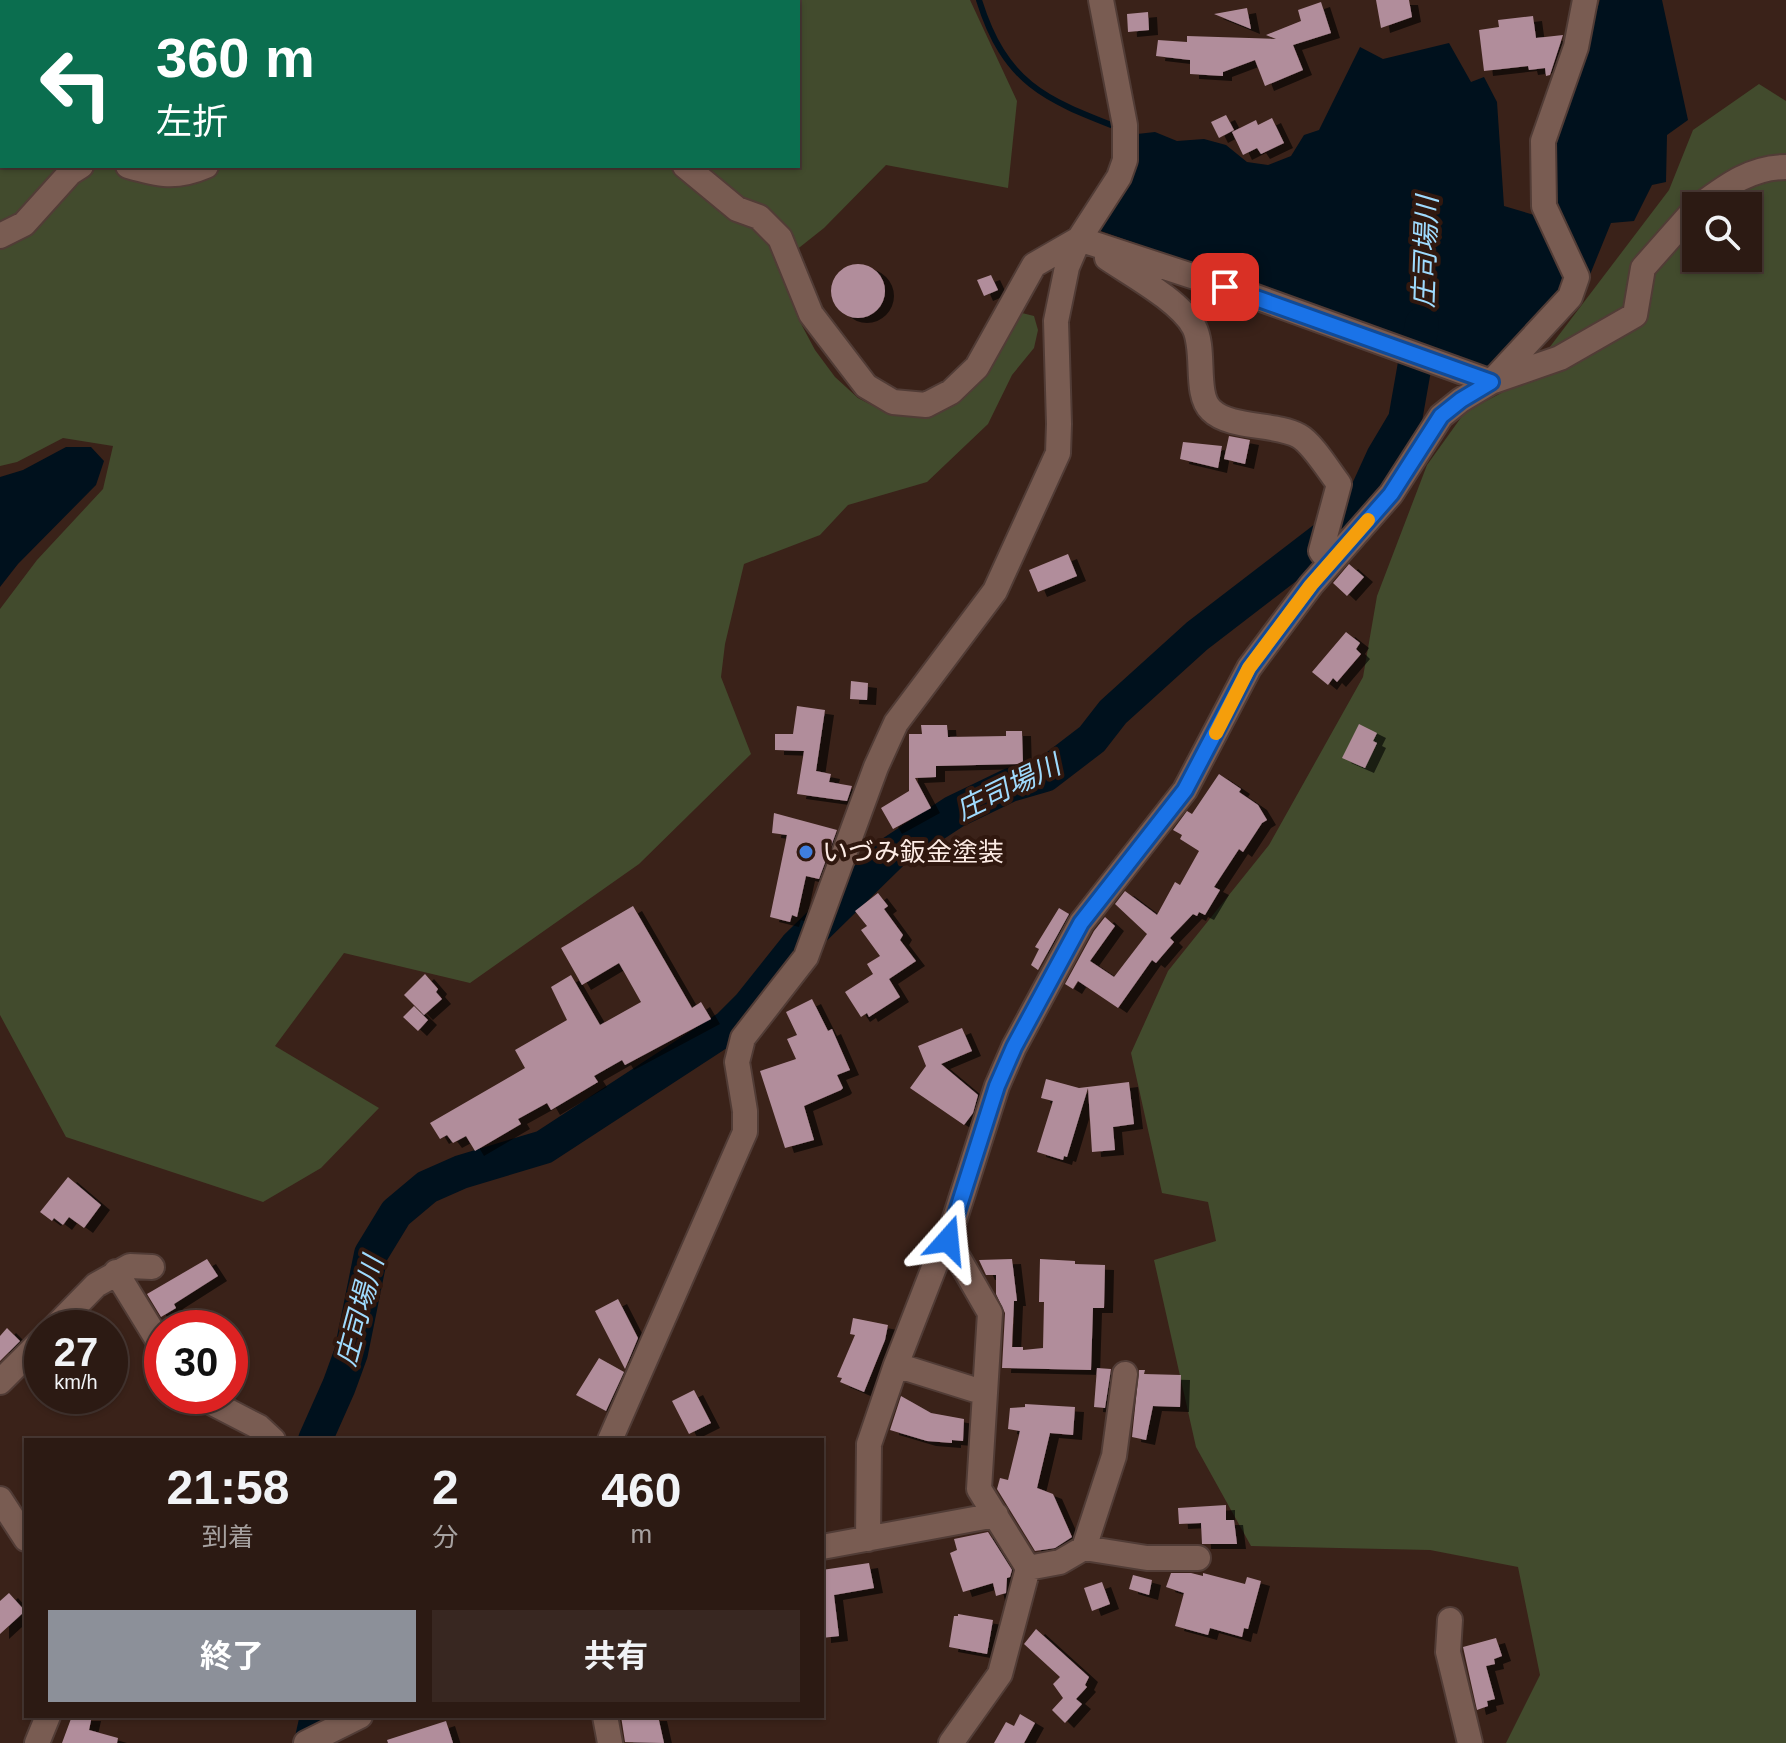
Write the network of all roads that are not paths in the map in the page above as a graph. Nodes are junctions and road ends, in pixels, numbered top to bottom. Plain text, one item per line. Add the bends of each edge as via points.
1 (1101, 0) edge
2 (1585, 0) edge
3 (1786, 167) edge
4 (78, 168) edge
5 (135, 168) edge
6 (202, 168) edge
7 (687, 168) edge
8 (1718, 192) edge
9 (1682, 224) edge
10 (0, 236) edge
11 (1079, 239) junction
12 (1491, 382) junction
13 (1330, 563) junction
14 (948, 1240) junction
15 (152, 1267) dead end
16 (116, 1272) junction
17 (72, 1310) edge
18 (144, 1318) edge
19 (24, 1358) edge
20 (896, 1365) junction
21 (1125, 1374) dead end
22 (0, 1382) edge
23 (985, 1393) junction
24 (234, 1414) edge
25 (271, 1438) edge
26 (611, 1438) edge
27 (0, 1499) edge
28 (996, 1515) junction
29 (24, 1536) edge
30 (868, 1539) junction
31 (824, 1547) edge
32 (1084, 1548) junction
33 (1198, 1558) dead end
34 (1028, 1568) junction
35 (1450, 1620) dead end
36 (47, 1718) edge
37 (356, 1718) edge
38 (605, 1718) edge
39 (37, 1743) edge
40 (306, 1743) edge
41 (610, 1743) edge
42 (951, 1743) edge
43 (1470, 1743) edge

1 - 11 street via 1126,131 1125,160
2 - 12 street via 1576,47 1543,141 1544,206 1577,277 1570,297
3 - 8 street via 1764,167
4 - 10 street via 24,224
5 - 6 street via 158,175 186,175
7 - 11 street via 737,209 759,217 780,238 811,314 866,386 893,402 926,405 951,392 977,367 1034,265
9 - 12 street via 1643,268 1635,315 1560,358
11 - 12 street
11 - 13 street via 1185,314 1200,343 1208,408 1219,417 1302,437 1339,484 1321,551
11 - 26 street via 1056,321 1058,453 995,591 896,723 806,957 743,1038 737,1062 745,1132
12 - 13 street via 1441,416 1391,494
13 - 14 street via 1249,668 1185,790 1081,923 1060,960 997,1086
14 - 20 street
14 - 23 street via 990,1313
15 - 16 street via 130,1266
16 - 17 street
16 - 18 street
19 - 22 street
20 - 23 street
20 - 30 street via 869,1444
21 - 32 street via 1114,1456
23 - 28 street via 979,1489
24 - 25 street
27 - 29 street
28 - 30 street
28 - 34 street
30 - 31 street
32 - 33 street via 1147,1558
32 - 34 street via 1060,1562
34 - 42 street via 1000,1674
35 - 43 street via 1448,1652
36 - 39 street
37 - 40 street
38 - 41 street

